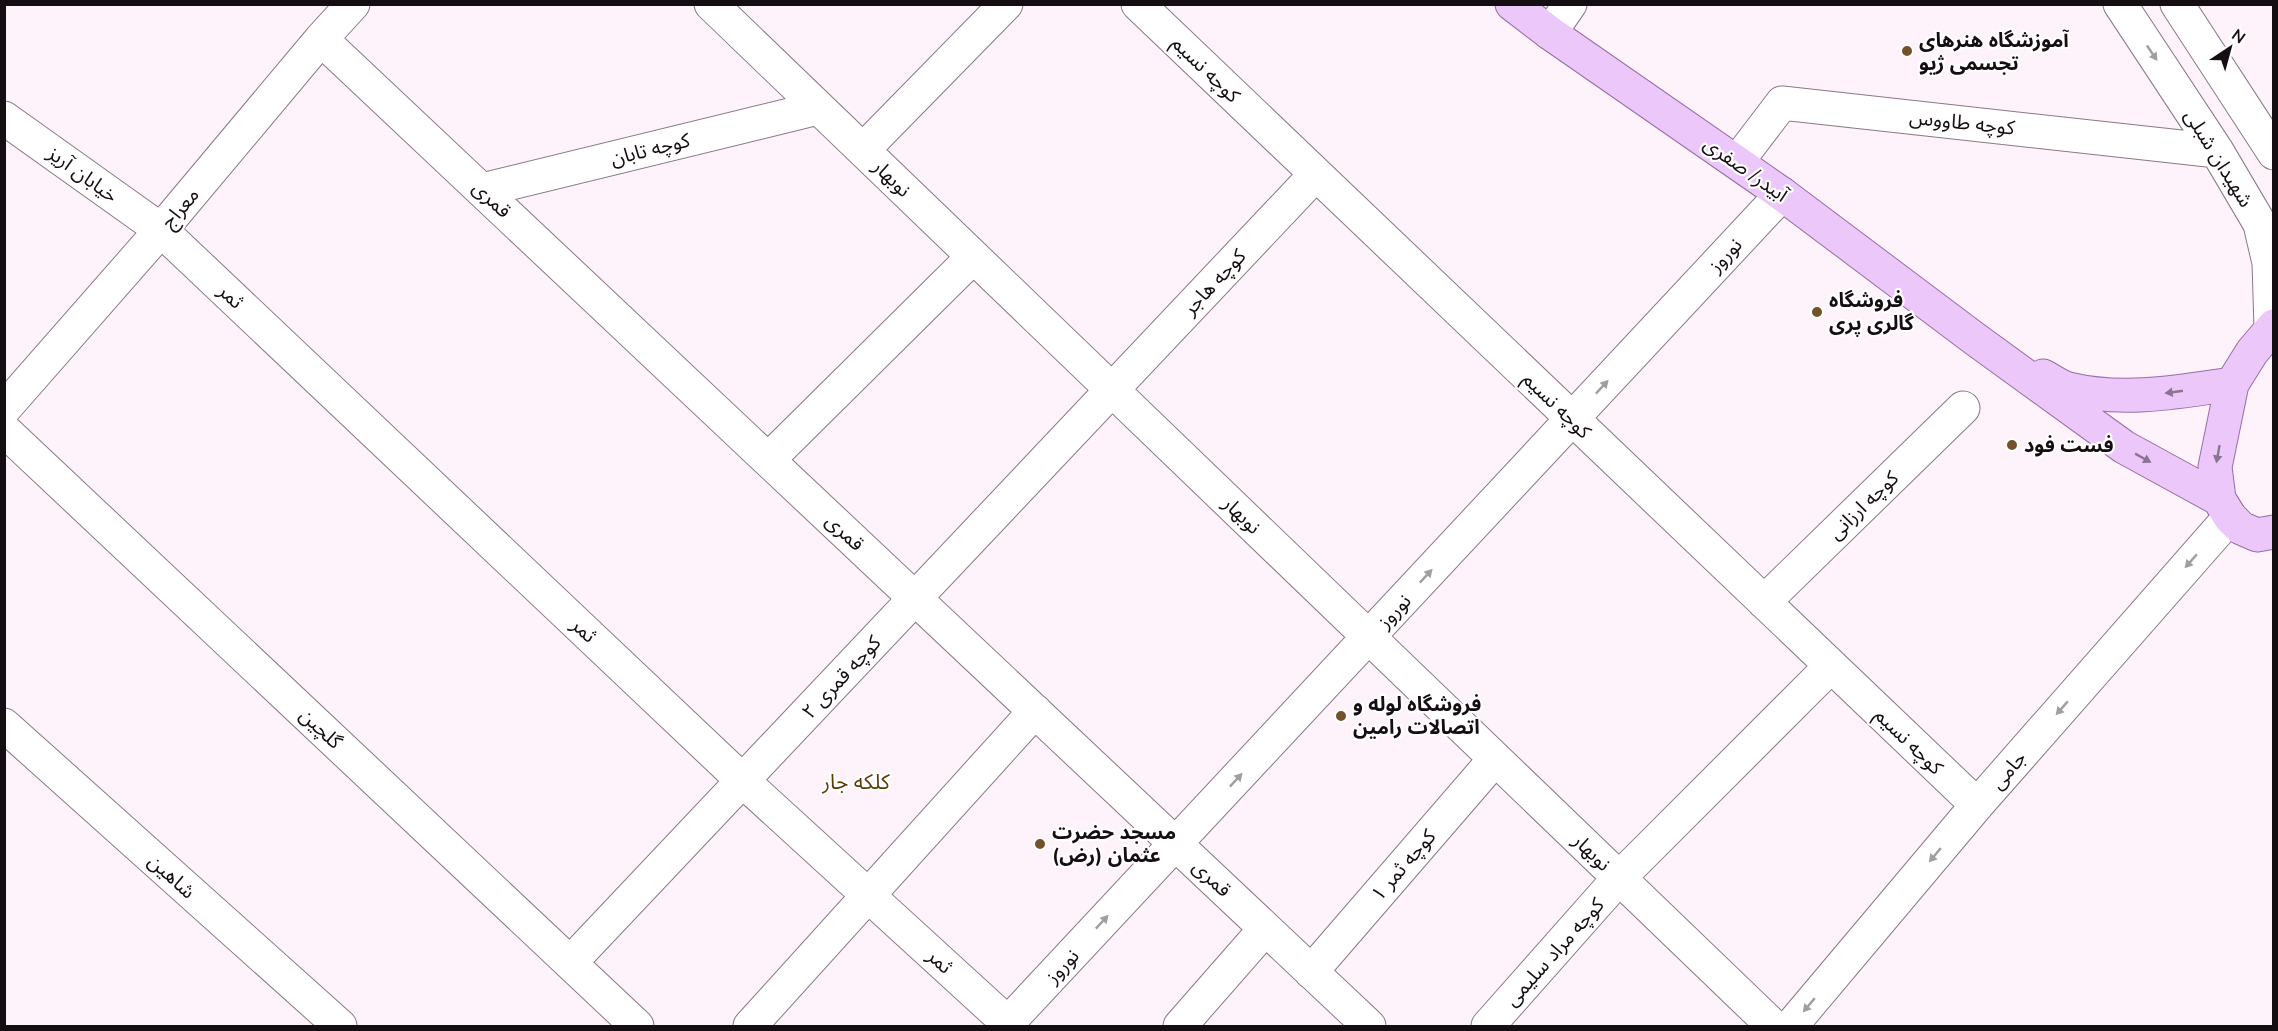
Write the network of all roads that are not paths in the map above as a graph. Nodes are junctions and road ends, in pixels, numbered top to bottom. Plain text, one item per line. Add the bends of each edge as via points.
1 (353, 4) edge
2 (711, 4) edge
3 (1006, 4) edge
4 (1138, 4) edge
5 (1512, 4) edge
6 (1570, 4) edge
7 (2120, 4) edge
8 (2177, 4) edge
9 (1550, 33) junction
10 (321, 39) junction
11 (818, 108) junction
12 (4, 118) edge
13 (2268, 138) edge
14 (863, 150) junction
15 (2217, 151) junction
16 (1737, 162) junction
17 (1316, 174) junction
18 (482, 190) junction
19 (1782, 194) junction
20 (161, 230) junction
21 (973, 257) junction
22 (2272, 327) edge
23 (1975, 339) junction
24 (2232, 384) junction
25 (1112, 390) junction
26 (1963, 408) dead end
27 (4, 409) edge
28 (1572, 419) junction
29 (4, 430) edge
30 (768, 460) junction
31 (2224, 508) junction
32 (2268, 539) edge
33 (915, 598) junction
34 (1764, 602) junction
35 (1369, 637) junction
36 (1831, 666) junction
37 (1035, 711) junction
38 (4, 725) edge
39 (1495, 759) junction
40 (743, 781) junction
41 (1977, 806) junction
42 (1176, 844) junction
43 (1619, 878) junction
44 (869, 896) junction
45 (1265, 929) junction
46 (570, 963) junction
47 (1311, 972) junction
48 (340, 1026) edge
49 (637, 1026) edge
50 (750, 1026) edge
51 (1008, 1026) edge
52 (1180, 1026) edge
53 (1369, 1026) edge
54 (1488, 1026) edge
55 (1773, 1026) edge
56 (1791, 1026) edge

1 - 10 street, معراج
2 - 11 street, نوبهار
3 - 14 street
4 - 17 street, کوچه نسیم
5 - 9 main road, آبیدر/ صفری
6 - 9 street
7 -> 15 street, شهیدان شبلی
8 - 13 street
9 - 16 main road, آبیدر/ صفری
10 - 18 street, قمری
10 - 20 street, معراج
11 - 14 street, نوبهار
11 - 18 street, کوچه تابان
12 - 20 street, خیابان آریز
14 - 21 street, نوبهار
15 - 16 street, کوچه طاووس via 1782,103
15 - 22 street, شهیدان شبلی via 2260,224 2269,263
16 - 19 main road, آبیدر/ صفری
17 - 25 street, کوچه هاجر
17 - 28 street, کوچه نسیم
18 - 30 street, قمری
19 - 23 main road, آبیدر/ صفری
28 -> 19 street, نوروز
20 - 27 street, معراج
20 - 40 street, ثمر
21 - 25 street, نوبهار
21 - 30 street
22 - 24 main road
24 -> 23 main road via 2148,396 2066,388
23 -> 31 main road via 2124,447
24 -> 31 main road via 2215,467
25 - 33 street, کوچه قمری ۲
25 - 35 street, نوبهار
26 - 34 street, کوچه ارزانی
28 - 34 street, کوچه نسیم
35 -> 28 street, نوروز
29 - 46 street, گلچین
30 - 33 street, قمری
31 - 32 main road via 2241,528
31 -> 41 street, جامی
33 - 37 street, قمری
33 - 40 street, کوچه قمری ۲
34 - 36 street, کوچه نسیم
35 - 39 street, نوبهار
42 -> 35 street, نوروز
36 - 41 street, کوچه نسیم
36 - 43 street, کوچه مراد سلیمی
37 - 42 street, قمری
37 - 44 street
38 - 48 street, شاهین
39 - 43 street, نوبهار
39 - 47 street, کوچه ثمر ۱
40 - 44 street, ثمر
40 - 46 street, کوچه قمری ۲
41 -> 56 street, جامی
42 - 45 street, قمری
51 -> 42 street, نوروز
43 - 54 street, کوچه مراد سلیمی
43 - 55 street, نوبهار
44 - 50 street
44 - 51 street, ثمر
45 - 47 street, قمری
45 - 52 street
46 - 49 street, گلچین
47 - 53 street, قمری

